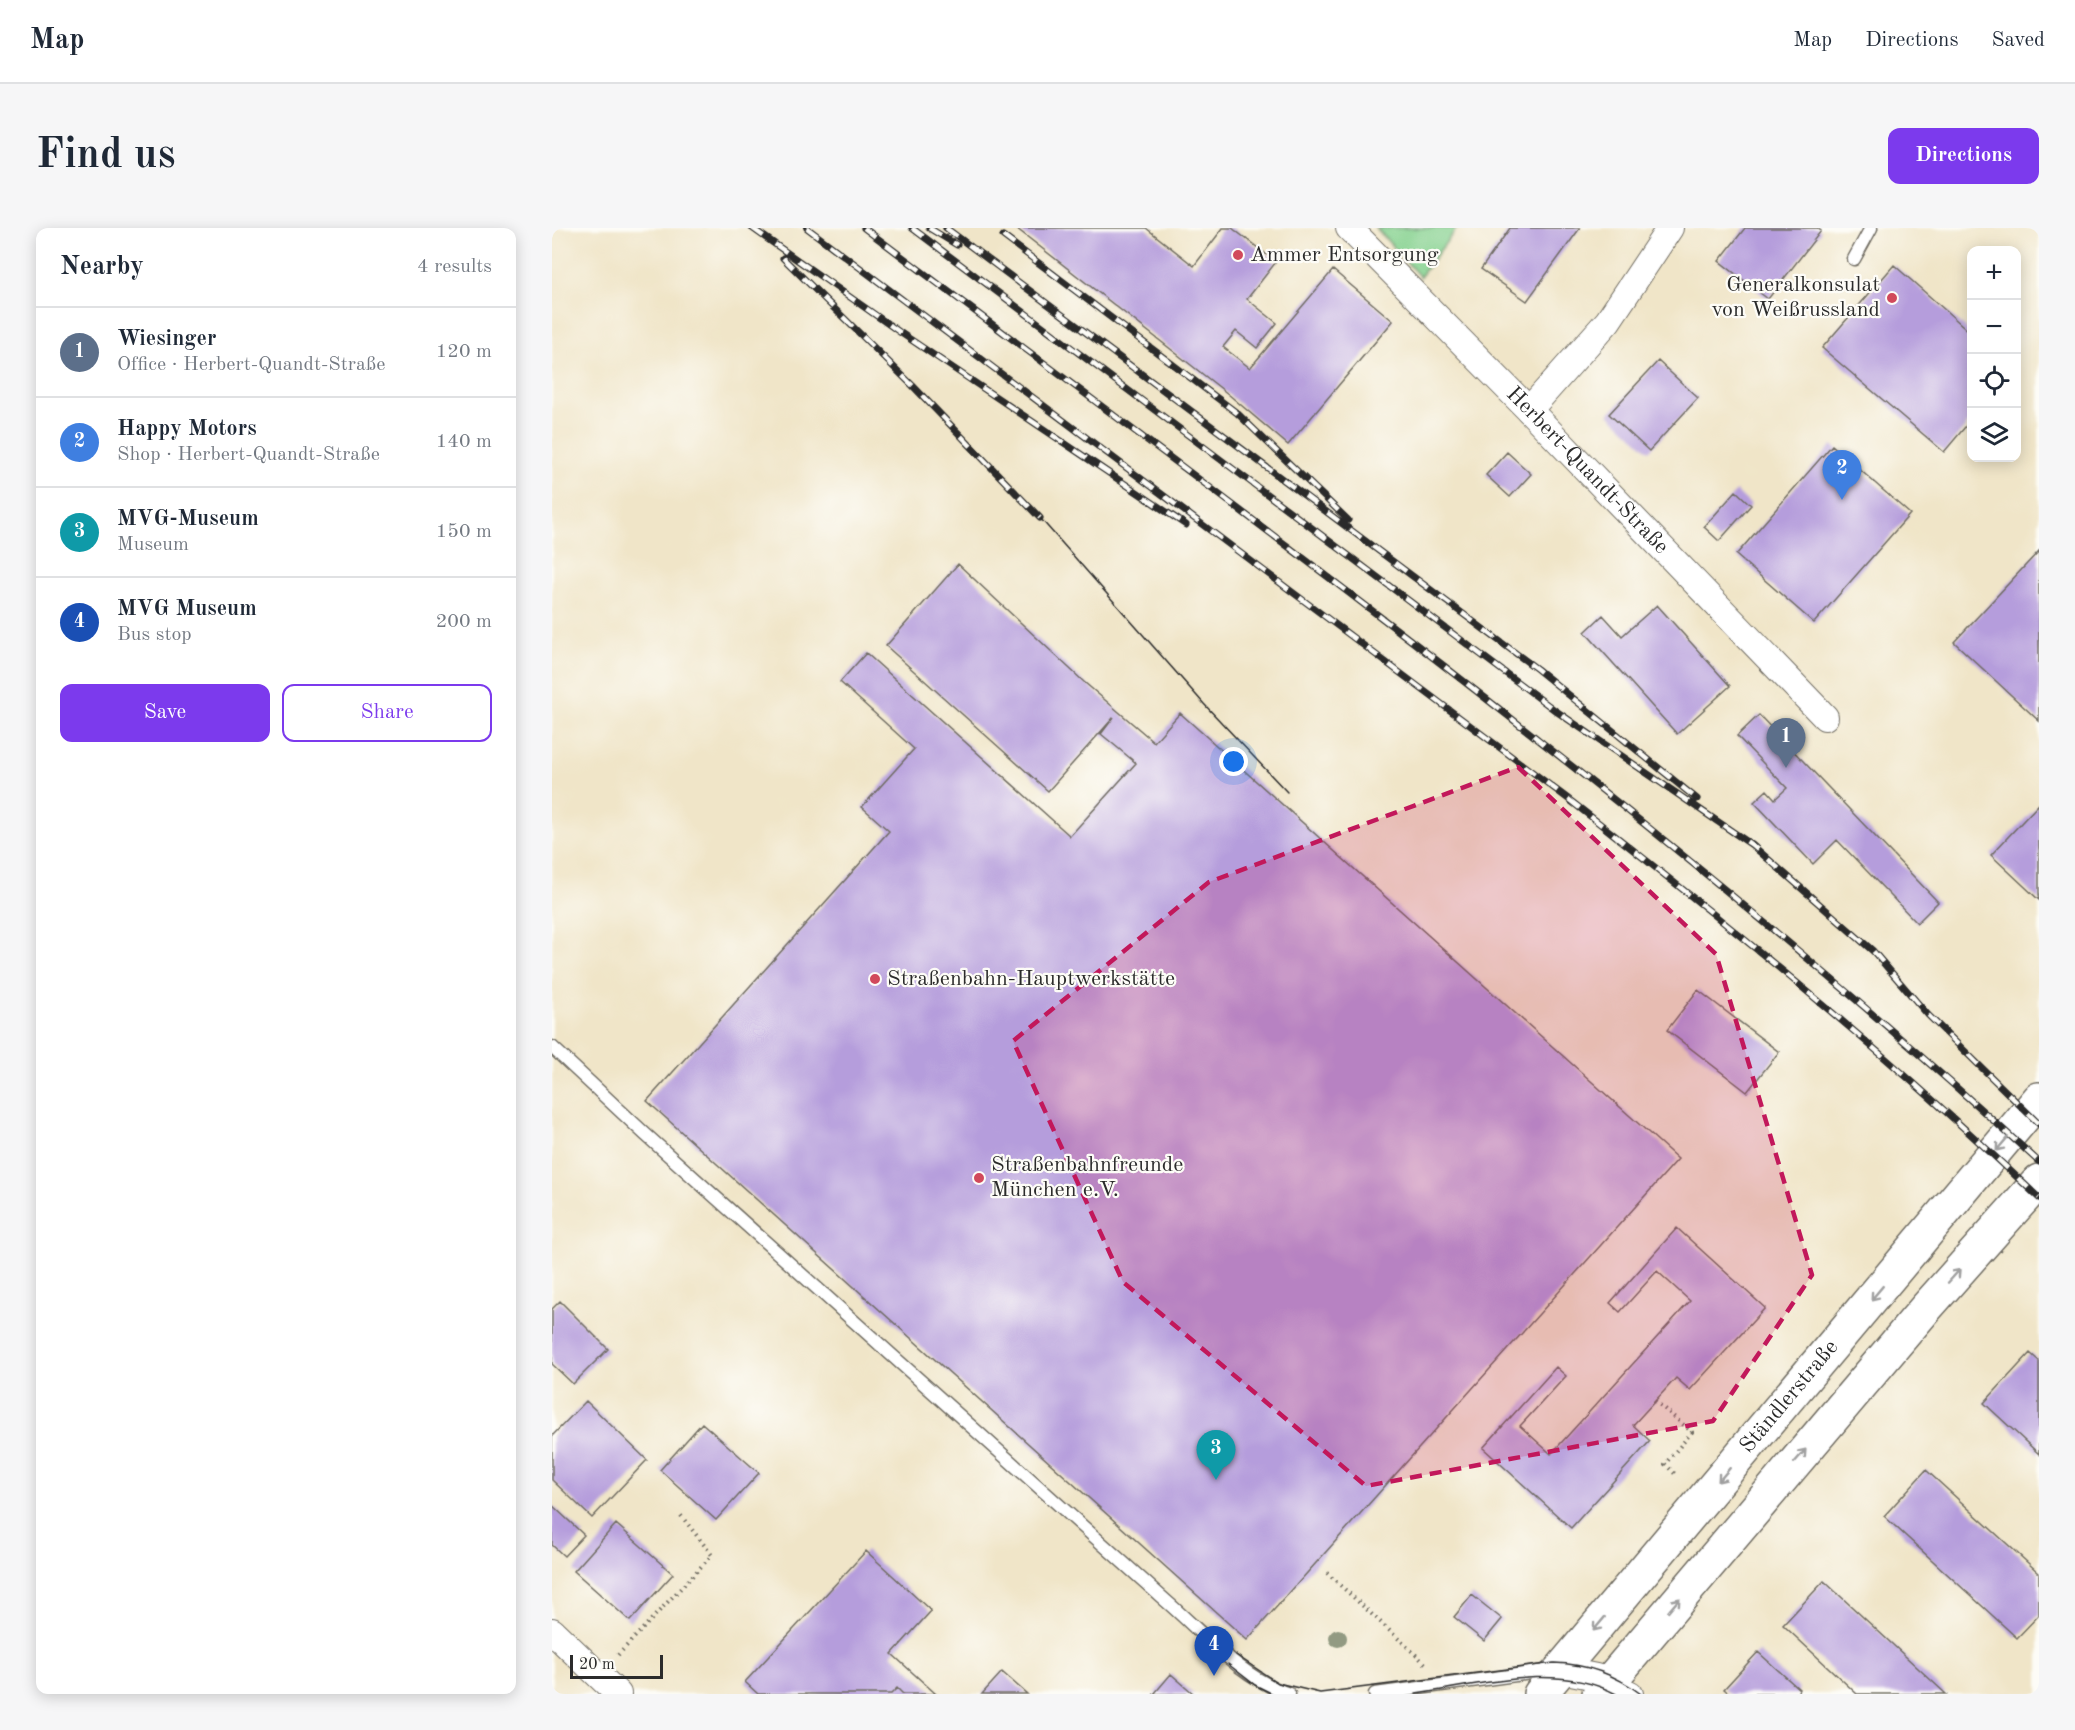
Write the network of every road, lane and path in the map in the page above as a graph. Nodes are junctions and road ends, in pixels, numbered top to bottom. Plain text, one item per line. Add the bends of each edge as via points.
1 (1348, 228) edge
2 (1670, 228) edge
3 (1871, 228) edge
4 (1854, 259) dead end
5 (1529, 410) junction
6 (1824, 717) dead end
7 (552, 1047) edge
8 (2039, 1099) edge
9 (2039, 1181) edge
10 (1655, 1401) dead end
11 (1677, 1476) dead end
12 (679, 1513) dead end
13 (1327, 1573) dead end
14 (552, 1631) edge
15 (598, 1676) junction
16 (1550, 1682) edge
17 (1446, 1684) junction
18 (1613, 1690) edge
19 (618, 1694) edge
20 (1289, 1694) edge
21 (1375, 1694) edge

1 - 5 street, Herbert-Quandt-Straße
2 - 5 street via 1608,321
3 - 4 lane
5 - 6 street, Herbert-Quandt-Straße
7 - 20 lane via 1166,1601 1242,1667
8 -> 16 main road, Ständlerstraße
18 -> 9 main road, Ständlerstraße via 1911,1325
10 - 11 path via 1692,1432 1665,1464
12 - 15 path via 712,1555
13 - 17 path
14 - 15 street
15 - 19 street
16 - 17 lane
16 - 18 street via 1584,1674
17 - 21 lane

